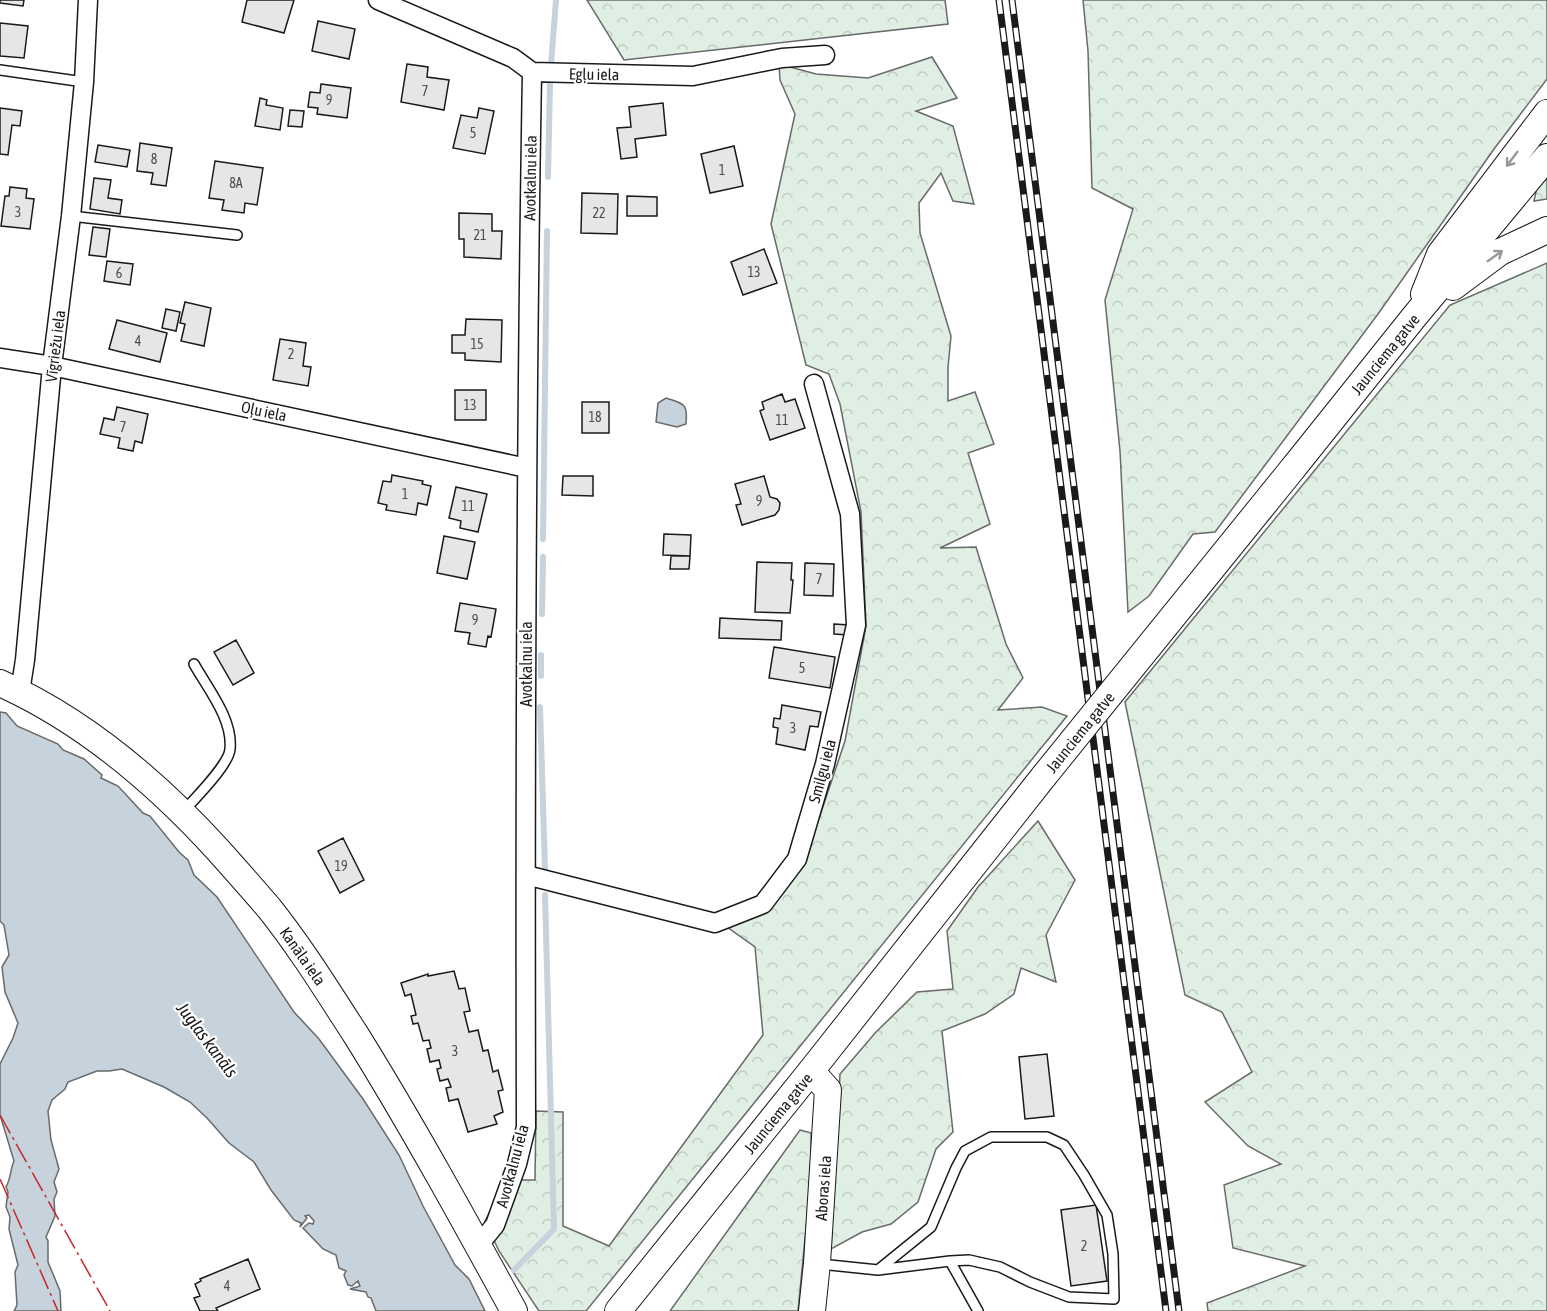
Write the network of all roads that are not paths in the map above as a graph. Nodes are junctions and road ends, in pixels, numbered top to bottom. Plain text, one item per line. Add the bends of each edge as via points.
1 (88, 0) edge
2 (378, 0) edge
3 (825, 55) dead end
4 (0, 70) edge
5 (532, 72) junction
6 (84, 82) junction
7 (1547, 112) edge
8 (1547, 157) edge
9 (71, 216) junction
10 (1547, 230) edge
11 (237, 236) dead end
12 (1414, 317) junction
13 (0, 358) edge
14 (52, 366) junction
15 (814, 384) dead end
16 (527, 468) junction
17 (194, 664) dead end
18 (10, 687) edge
19 (183, 812) junction
20 (526, 875) junction
21 (811, 1071) junction
22 (478, 1246) junction
23 (950, 1261) junction
24 (817, 1263) junction
25 (878, 1270) junction
26 (513, 1311) edge
27 (618, 1311) edge
28 (812, 1311) edge
29 (978, 1311) edge

1 - 6 street, Vīgriežu iela
2 - 5 street via 513,58
3 - 5 street, Egļu iela via 782,58 693,76
4 - 6 lane
5 - 16 street, Avotkalnu iela
6 - 9 street, Vīgriežu iela
7 -> 12 main road via 1440,254
8 - 12 main road, Jaunciema gatve
9 - 11 lane
9 - 14 street, Vīgriežu iela
12 -> 10 main road via 1500,252
12 - 21 main road, Jaunciema gatve, bridge
13 - 14 street, Oļu iela
14 - 16 street, Oļu iela
14 - 18 street, Vīgriežu iela via 27,644
15 - 20 street, Smilgu iela via 850,514 856,625 825,764 797,859 763,904 715,923
16 - 20 street, Avotkalnu iela
17 - 19 lane via 227,722 231,750 215,776
18 - 19 main road, Kanāla iela via 79,726 126,760
19 - 22 main road, Kanāla iela via 269,909 306,958 394,1097
20 - 22 street, Avotkalnu iela via 526,1127 495,1225
21 - 24 main road, Aboras iela via 828,1090
21 - 27 main road, Jaunciema gatve
22 - 26 main road, Kanāla iela
23 - 25 lane
23 - 25 lane via 969,1260 1000,1267 1069,1297 1114,1299 1107,1215 1064,1145 1047,1137 991,1137 965,1151 931,1227
23 - 29 lane
24 - 25 lane
24 - 28 main road, Aboras iela

